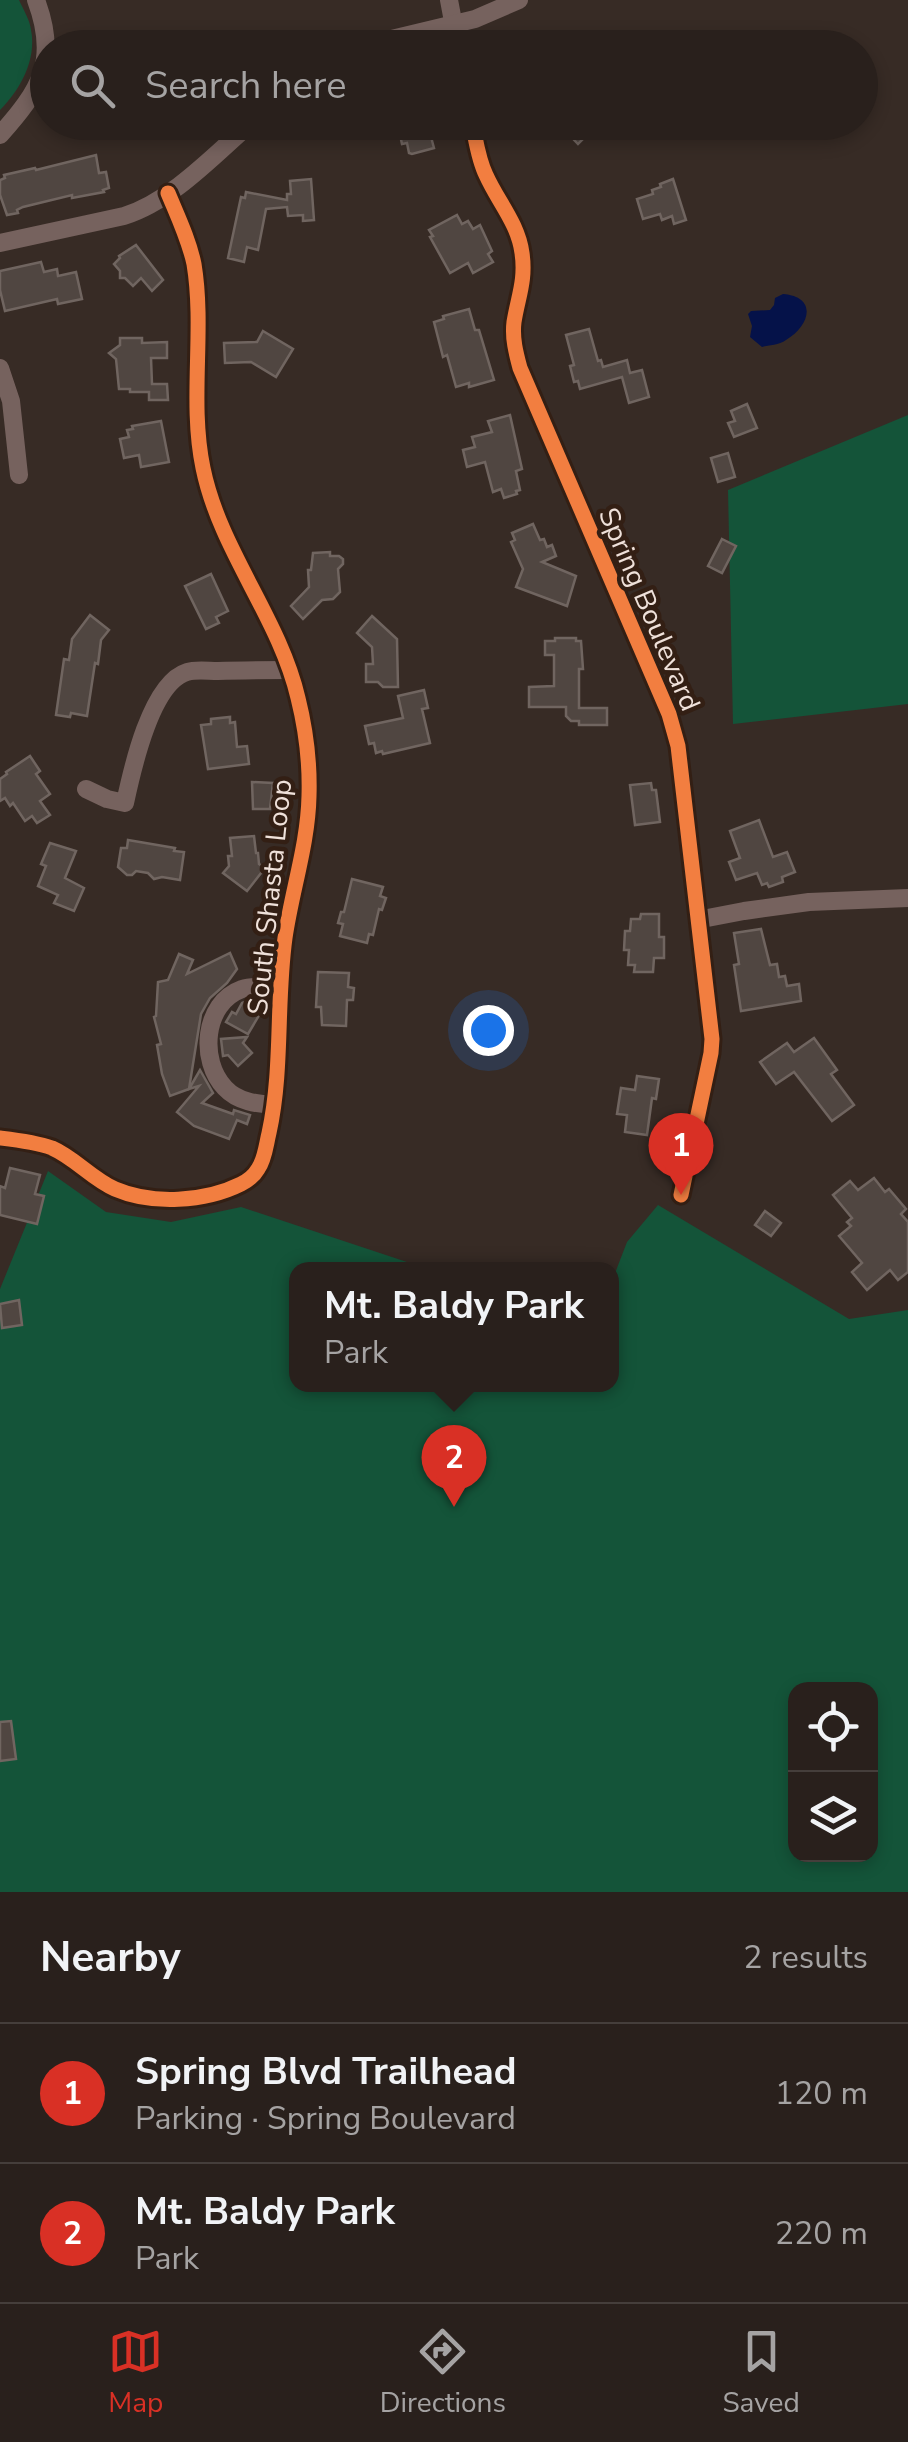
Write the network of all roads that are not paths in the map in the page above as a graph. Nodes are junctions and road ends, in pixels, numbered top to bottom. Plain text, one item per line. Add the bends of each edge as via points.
1 (36, 0) edge
2 (449, 0) edge
3 (519, 0) edge
4 (453, 25) junction
5 (44, 30) edge
6 (431, 30) edge
7 (454, 30) edge
8 (30, 100) edge
9 (0, 135) edge
10 (231, 140) edge
11 (476, 140) edge
12 (168, 194) junction
13 (0, 243) edge
14 (0, 368) edge
15 (19, 475) dead end
16 (288, 670) junction
17 (86, 789) dead end
18 (908, 898) edge
19 (697, 920) junction
20 (281, 988) junction
21 (275, 1105) junction
22 (0, 1138) edge
23 (682, 1195) dead end

1 - 5 street
2 - 4 street
3 - 4 street
4 - 6 street
4 - 7 street
8 - 9 street
10 - 12 street
11 - 19 street, Spring Boulevard via 522,249 524,280 514,324 520,368 674,731
12 - 13 street via 124,216
12 - 16 street, South Shasta Loop via 194,264 204,469 224,534
14 - 15 street
16 - 17 street via 191,671 175,678 141,739 126,803
16 - 20 street, South Shasta Loop via 310,790
18 - 19 street via 794,904
19 - 23 street, Spring Boulevard via 711,1053
20 - 21 street, South Shasta Loop
20 - 21 street via 242,989 225,999 209,1033 209,1056 226,1090
21 - 22 street, South Shasta Loop via 263,1159 252,1176 197,1197 137,1196 54,1149

